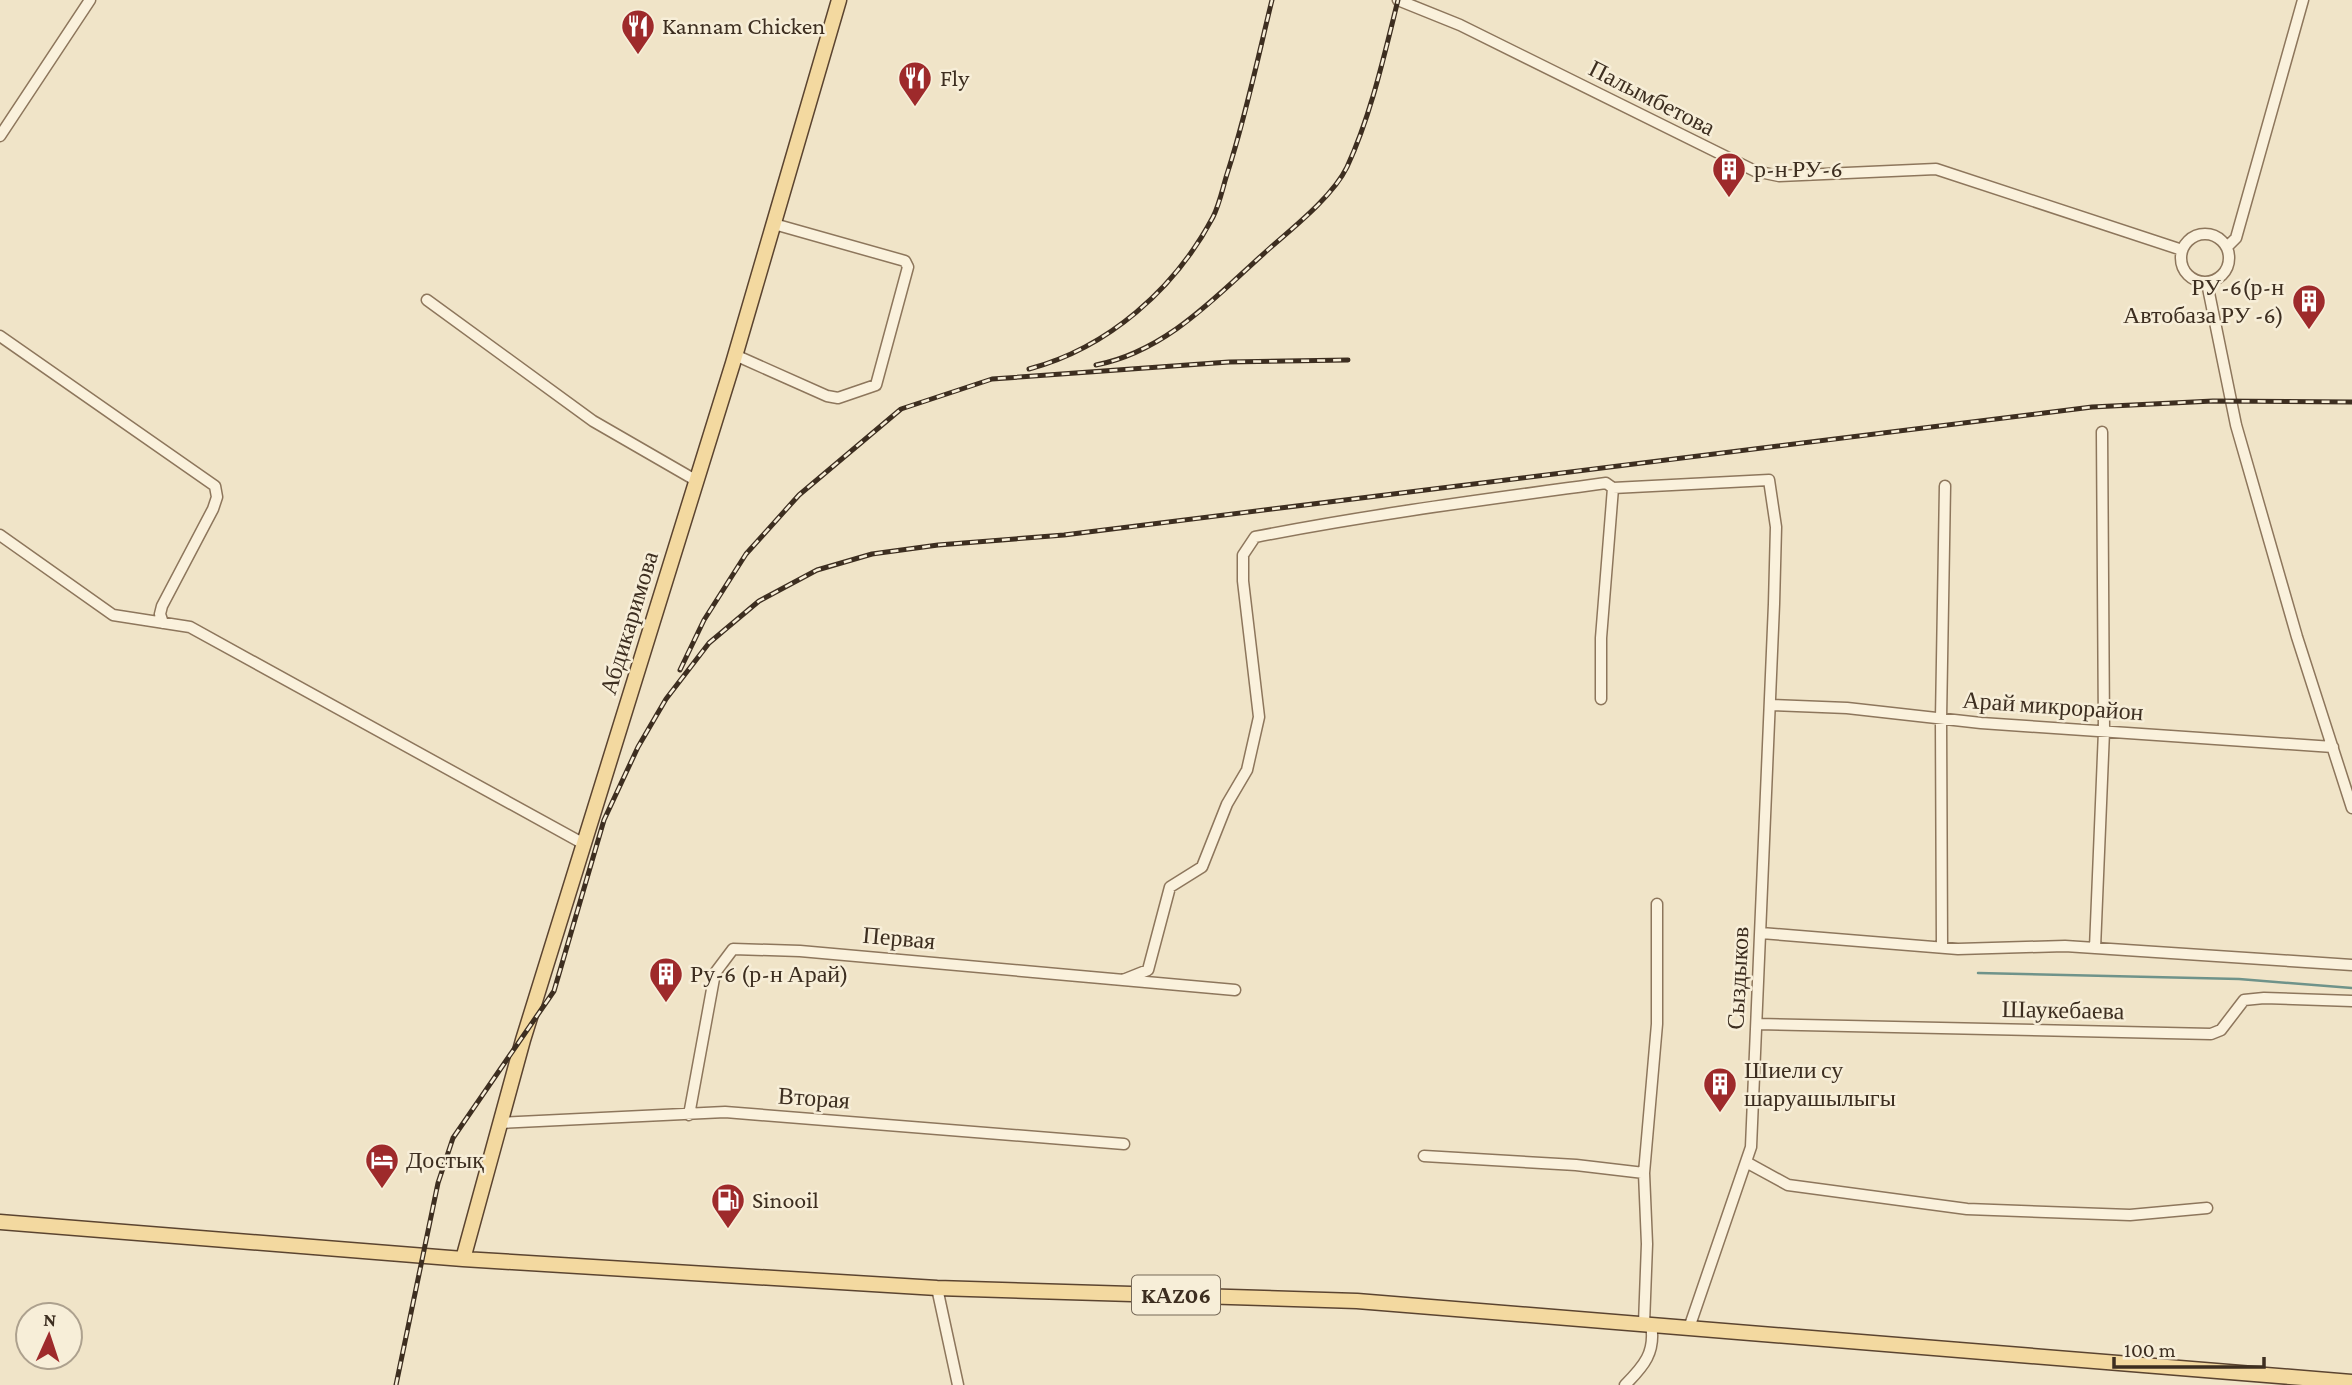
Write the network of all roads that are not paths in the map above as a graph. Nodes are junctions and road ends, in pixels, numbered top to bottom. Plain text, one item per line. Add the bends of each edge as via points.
1 (90, 0) edge
2 (839, 0) edge
3 (1398, 0) edge
4 (2303, 0) edge
5 (0, 136) edge
6 (774, 223) junction
7 (2227, 247) junction
8 (2182, 250) junction
9 (2207, 283) junction
10 (427, 300) dead end
11 (0, 336) edge
12 (735, 355) junction
13 (2102, 432) dead end
14 (697, 481) junction
15 (1945, 486) dead end
16 (1613, 488) junction
17 (0, 535) edge
18 (163, 623) junction
19 (1601, 699) dead end
20 (1771, 705) junction
21 (1941, 719) junction
22 (2104, 731) junction
23 (2333, 747) junction
24 (2352, 808) edge
25 (584, 844) junction
26 (1657, 904) dead end
27 (1761, 933) junction
28 (1941, 948) junction
29 (2095, 948) junction
30 (2352, 965) edge
31 (1123, 980) junction
32 (1235, 990) dead end
33 (2352, 1001) edge
34 (1757, 1024) junction
35 (689, 1115) junction
36 (500, 1123) junction
37 (1124, 1144) dead end
38 (1424, 1156) dead end
39 (1746, 1162) junction
40 (1644, 1173) junction
41 (2207, 1208) dead end
42 (0, 1222) edge
43 (463, 1259) junction
44 (937, 1288) junction
45 (1647, 1324) junction
46 (1689, 1328) junction
47 (2352, 1381) edge
48 (958, 1385) edge
49 (1625, 1385) edge

1 - 5 street
2 - 6 main road, Абдикаримова
3 - 8 street, Палымбетова via 1460,25 1755,171 1779,176 1936,169
4 - 7 street via 2236,238
6 - 12 main road, Абдикаримова
6 - 12 street via 905,261 908,267 876,385 838,398 827,396
7 - 8 street via 2208,233 2192,237
7 - 9 street via 2227,270
8 - 9 street via 2185,273
9 - 23 street via 2236,425
10 - 14 street via 593,421
11 - 18 street via 215,486 213,509 162,606
12 - 14 main road, Абдикаримова
13 - 22 street
14 - 25 main road, Абдикаримова
15 - 21 street
16 - 19 street
16 - 20 street, Сыздыков via 1769,480 1776,527
16 - 31 street via 1606,483 1461,502 1255,537 1243,555 1259,717 1247,770 1227,804 1202,867 1170,887 1148,970
17 - 18 street via 113,615
18 - 25 street via 190,627
20 - 21 street, Арай микрорайон
20 - 27 street, Сыздыков
21 - 22 street, Арай микрорайон
21 - 28 street
22 - 23 street, Арай микрорайон
22 - 29 street
23 - 24 street
25 - 36 main road, Абдикаримова
26 - 40 street via 1657,1024
27 - 28 street
27 - 34 street, Сыздыков
28 - 29 street
29 - 30 street
31 - 32 street, Первая
31 - 35 street, Первая via 733,949 715,973
33 - 34 street, Шаукебаева via 2244,1000 2221,1030 2211,1034
34 - 39 street, Сыздыков via 1751,1147
35 - 36 street, Вторая
35 - 37 street, Вторая via 725,1112
36 - 43 main road, Абдикаримова
38 - 40 street
39 - 41 street via 1788,1185 1954,1208 2130,1215
39 - 46 street, Сыздыков
40 - 45 street
42 - 43 main road, KАZ06
43 - 44 main road, KАZ06
44 - 45 main road, KАZ06 via 1357,1301
44 - 48 street
45 - 46 main road, KАZ06
45 - 49 street via 1653,1347
46 - 47 main road, KАZ06

